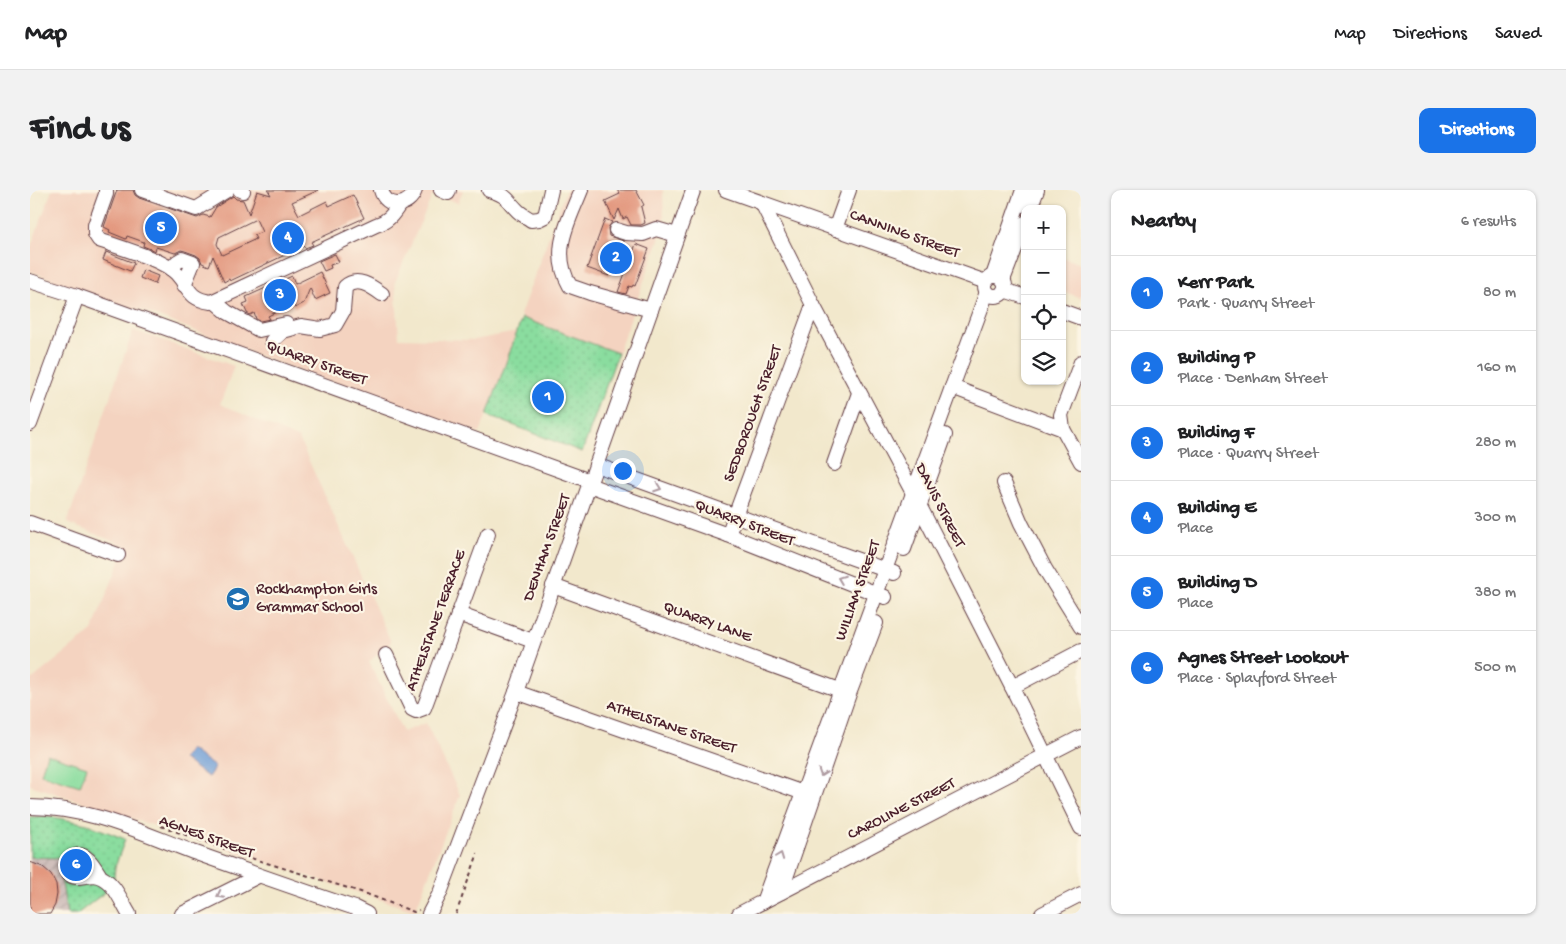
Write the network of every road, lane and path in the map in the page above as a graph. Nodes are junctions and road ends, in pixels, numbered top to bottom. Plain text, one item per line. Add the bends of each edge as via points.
1 (106, 190) edge
2 (142, 190) edge
3 (227, 190) edge
4 (441, 190) edge
5 (449, 190) edge
6 (489, 190) edge
7 (551, 190) edge
8 (581, 190) edge
9 (695, 190) edge
10 (726, 190) edge
11 (849, 190) edge
12 (1024, 190) edge
13 (1037, 190) edge
14 (419, 191) edge
15 (380, 192) edge
16 (762, 203) junction
17 (399, 204) junction
18 (1031, 205) edge
19 (376, 225) junction
20 (834, 229) junction
21 (616, 230) dead end
22 (1021, 231) edge
23 (677, 235) junction
24 (30, 281) edge
25 (995, 286) junction
26 (382, 294) dead end
27 (76, 296) junction
28 (1021, 296) edge
29 (214, 301) junction
30 (813, 306) junction
31 (651, 310) junction
32 (1066, 312) edge
33 (1081, 318) edge
34 (301, 326) junction
35 (272, 341) dead end
36 (1081, 362) edge
37 (957, 389) junction
38 (859, 393) junction
39 (30, 424) edge
40 (1063, 429) junction
41 (1081, 462) edge
42 (596, 464) junction
43 (834, 464) dead end
44 (590, 483) junction
45 (1004, 483) dead end
46 (916, 500) junction
47 (735, 516) junction
48 (30, 523) edge
49 (488, 534) dead end
50 (728, 535) junction
51 (118, 555) dead end
52 (890, 572) junction
53 (553, 586) junction
54 (882, 596) junction
55 (458, 614) junction
56 (1081, 627) edge
57 (533, 641) junction
58 (1081, 651) edge
59 (386, 655) dead end
60 (1012, 687) junction
61 (516, 692) junction
62 (845, 692) junction
63 (1081, 737) edge
64 (1046, 755) junction
65 (809, 795) junction
66 (30, 807) edge
67 (158, 825) dead end
68 (1081, 828) edge
69 (478, 853) dead end
70 (100, 876) dead end
71 (258, 876) junction
72 (781, 892) junction
73 (1081, 894) edge
74 (763, 902) junction
75 (425, 909) edge
76 (129, 914) edge
77 (182, 914) edge
78 (366, 914) edge
79 (456, 914) edge
80 (739, 914) edge
81 (1042, 914) edge

1 - 29 street via 95,225 99,240 168,266 178,274 191,295 201,301
2 - 3 street via 196,209
4 - 5 street via 448,193
6 - 7 street via 500,193 531,220 545,216
8 - 31 street via 562,239 560,257 563,274 570,286
9 - 23 street, DENHAM STREET
10 - 16 street, CANNING STREET
11 - 20 street
12 - 25 street, WILLIAM STREET
13 - 18 street
14 - 17 street via 410,200
15 - 17 street via 389,202
15 - 19 street via 386,215
16 - 20 street, CANNING STREET
16 - 30 street, DAVIS STREET
17 - 19 street via 384,223
19 - 29 street
20 - 25 street, CANNING STREET
21 - 23 street via 643,234 656,229
22 - 25 street, WILLIAM STREET
23 - 31 street, DENHAM STREET
24 - 27 street, QUARRY STREET
25 - 28 street, CANNING STREET
25 - 37 street, WILLIAM STREET
26 - 34 street via 354,281 345,287 343,311 335,325 320,329
27 - 39 street
27 - 44 street, QUARRY STREET
29 - 34 street via 259,330 285,324
30 - 38 street, DAVIS STREET
30 - 47 street, SEDBOROUGH STREET
31 - 42 street, DENHAM STREET
32 - 33 street
34 - 35 street via 283,331
36 - 40 street via 1060,415
37 - 40 street
37 - 46 street, WILLIAM STREET
38 - 43 street
38 - 46 street, DAVIS STREET
40 - 41 street
42 - 44 street, DENHAM STREET
42 -> 47 street, QUARRY STREET
44 - 50 street, QUARRY STREET
44 - 53 street, DENHAM STREET
45 - 56 street via 1044,569
46 - 52 street, WILLIAM STREET
46 - 60 street, DAVIS STREET
47 - 50 street, SEDBOROUGH STREET
47 - 52 street, QUARRY STREET
48 - 51 street
49 - 55 street, ATHELSTANE TERRACE
54 -> 50 street, QUARRY STREET
52 - 54 street, WILLIAM STREET
53 - 57 street, DENHAM STREET
53 - 62 street, QUARRY LANE
54 - 62 street, WILLIAM STREET
55 - 57 street
55 - 59 street, ATHELSTANE TERRACE via 424,708 412,709
57 - 61 street, DENHAM STREET
58 - 60 street
60 - 64 street, DAVIS STREET
61 - 65 street, ATHELSTANE STREET
61 - 75 street, DENHAM STREET via 440,893
62 - 65 street, WILLIAM STREET
63 - 64 street, CAROLINE STREET
64 - 68 street, DAVIS STREET
64 - 72 street, CAROLINE STREET
65 - 72 street, WILLIAM STREET
74 -> 65 street, WILLIAM STREET
66 - 71 street, AGNES STREET via 75,810 106,819
67 - 75 path via 414,912
69 - 79 path
70 - 76 street via 113,886
71 -> 77 street
71 - 78 street, AGNES STREET
72 - 74 street, CAROLINE STREET
73 - 81 street
74 - 80 street, CAROLINE STREET

